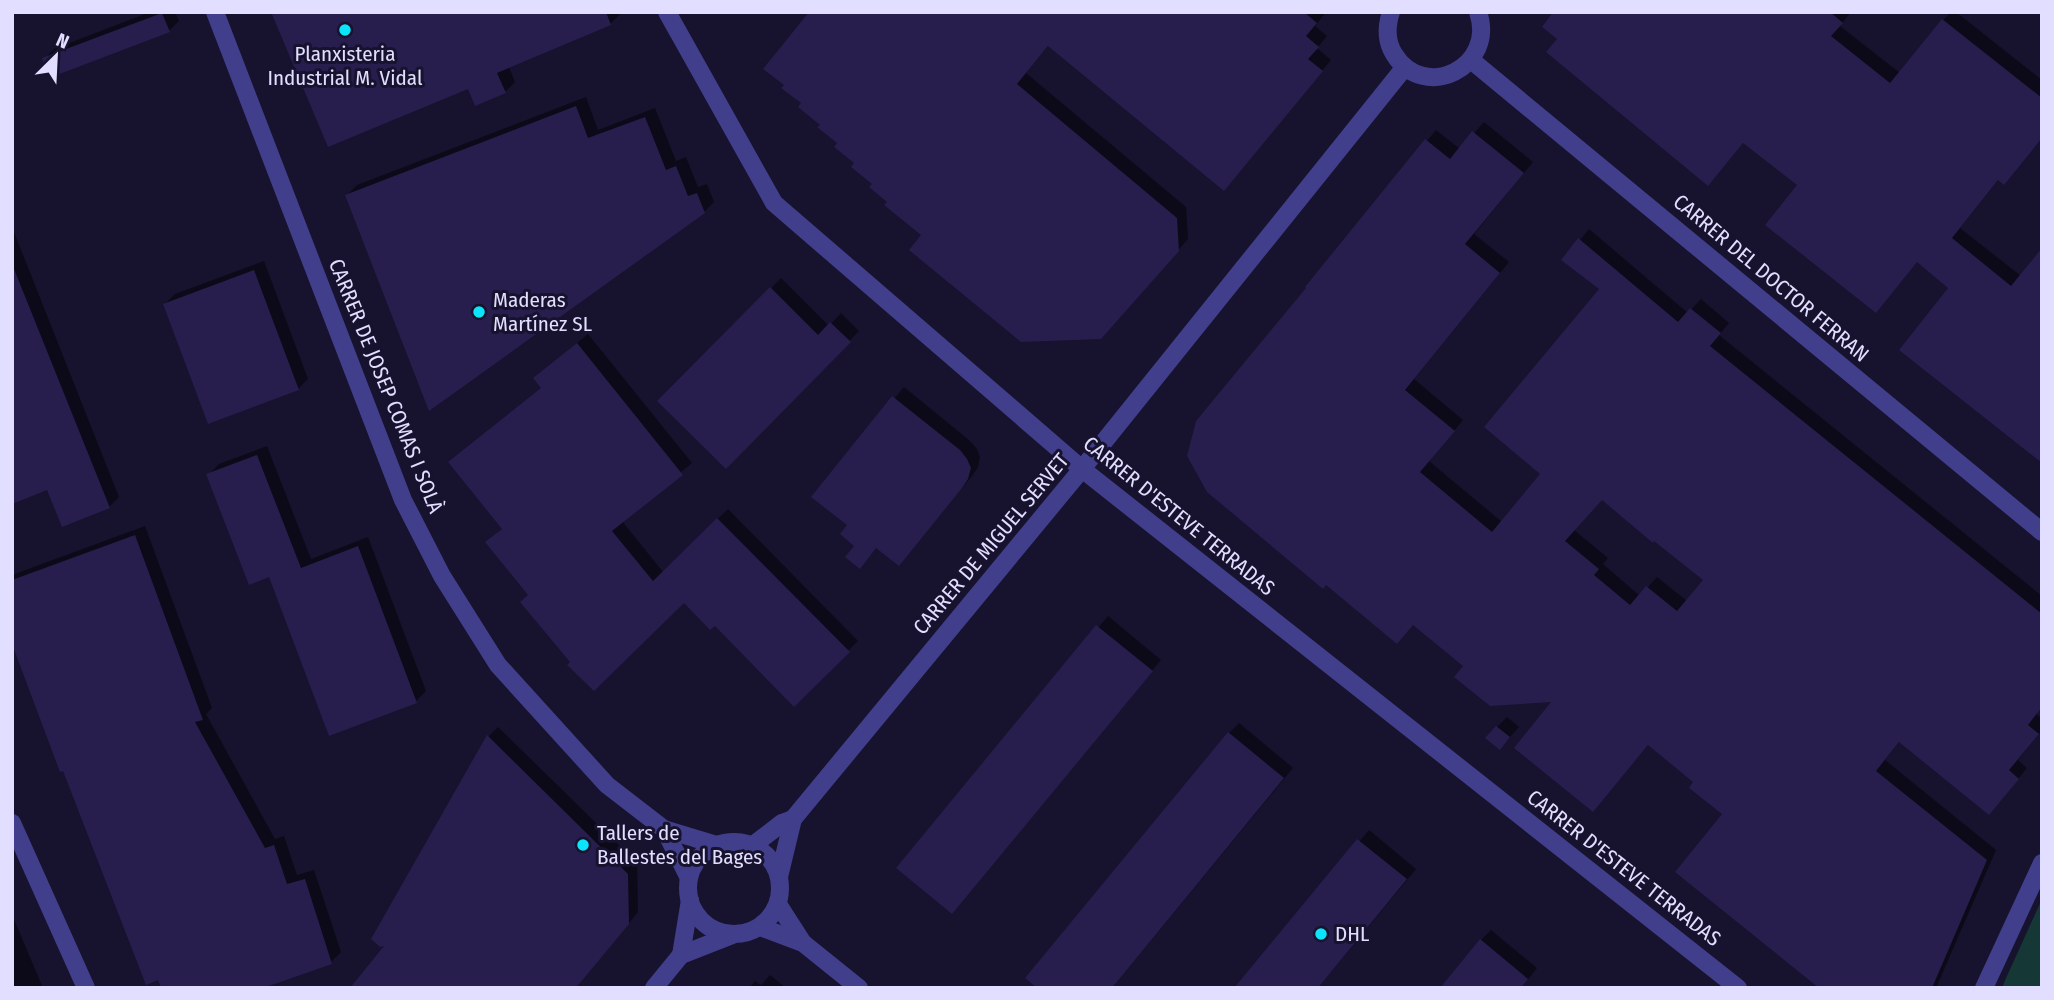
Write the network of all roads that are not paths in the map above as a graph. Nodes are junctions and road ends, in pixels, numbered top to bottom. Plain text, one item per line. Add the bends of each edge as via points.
1 (215, 12) edge
2 (667, 12) edge
3 (1391, 12) edge
4 (1478, 12) edge
5 (1471, 60) junction
6 (1405, 67) junction
7 (1082, 469) junction
8 (2042, 532) edge
9 (793, 819) junction
10 (12, 823) edge
11 (664, 829) junction
12 (717, 845) junction
13 (752, 846) junction
14 (2042, 863) edge
15 (779, 877) junction
16 (689, 878) junction
17 (690, 900) junction
18 (778, 904) junction
19 (760, 927) junction
20 (733, 935) junction
21 (803, 943) junction
22 (681, 955) junction
23 (86, 988) edge
24 (654, 988) edge
25 (859, 988) edge
26 (1738, 988) edge
27 (1984, 988) edge

1 - 11 street, CARRER DE JOSEP COMAS I SOLÀ via 403,500 442,576 498,665 607,785
2 - 7 street, CARRER D'ESTEVE TERRADAS via 774,203
3 - 6 street via 1389,42
4 - 5 street via 1481,35
5 - 6 street via 1454,73 1438,77
5 - 8 street, CARRER DEL DOCTOR FERRAN
6 - 7 street, CARRER DE MIGUEL SERVET
7 - 9 street, CARRER DE MIGUEL SERVET
7 - 26 street, CARRER D'ESTEVE TERRADAS
9 - 13 street, CARRER DE MIGUEL SERVET
9 - 15 street, CARRER DE MIGUEL SERVET
10 - 23 street
11 - 12 street, CARRER DE JOSEP COMAS I SOLÀ
11 - 16 street, CARRER DE JOSEP COMAS I SOLÀ
12 - 13 street via 738,842
12 - 16 street via 699,858
13 - 15 street via 769,858
14 - 27 street
15 - 18 street
16 - 17 street
17 - 20 street via 705,924
17 - 22 street
18 - 19 street
18 - 21 street
19 - 20 street
19 - 21 street
20 - 22 street
21 - 25 street
22 - 24 street

